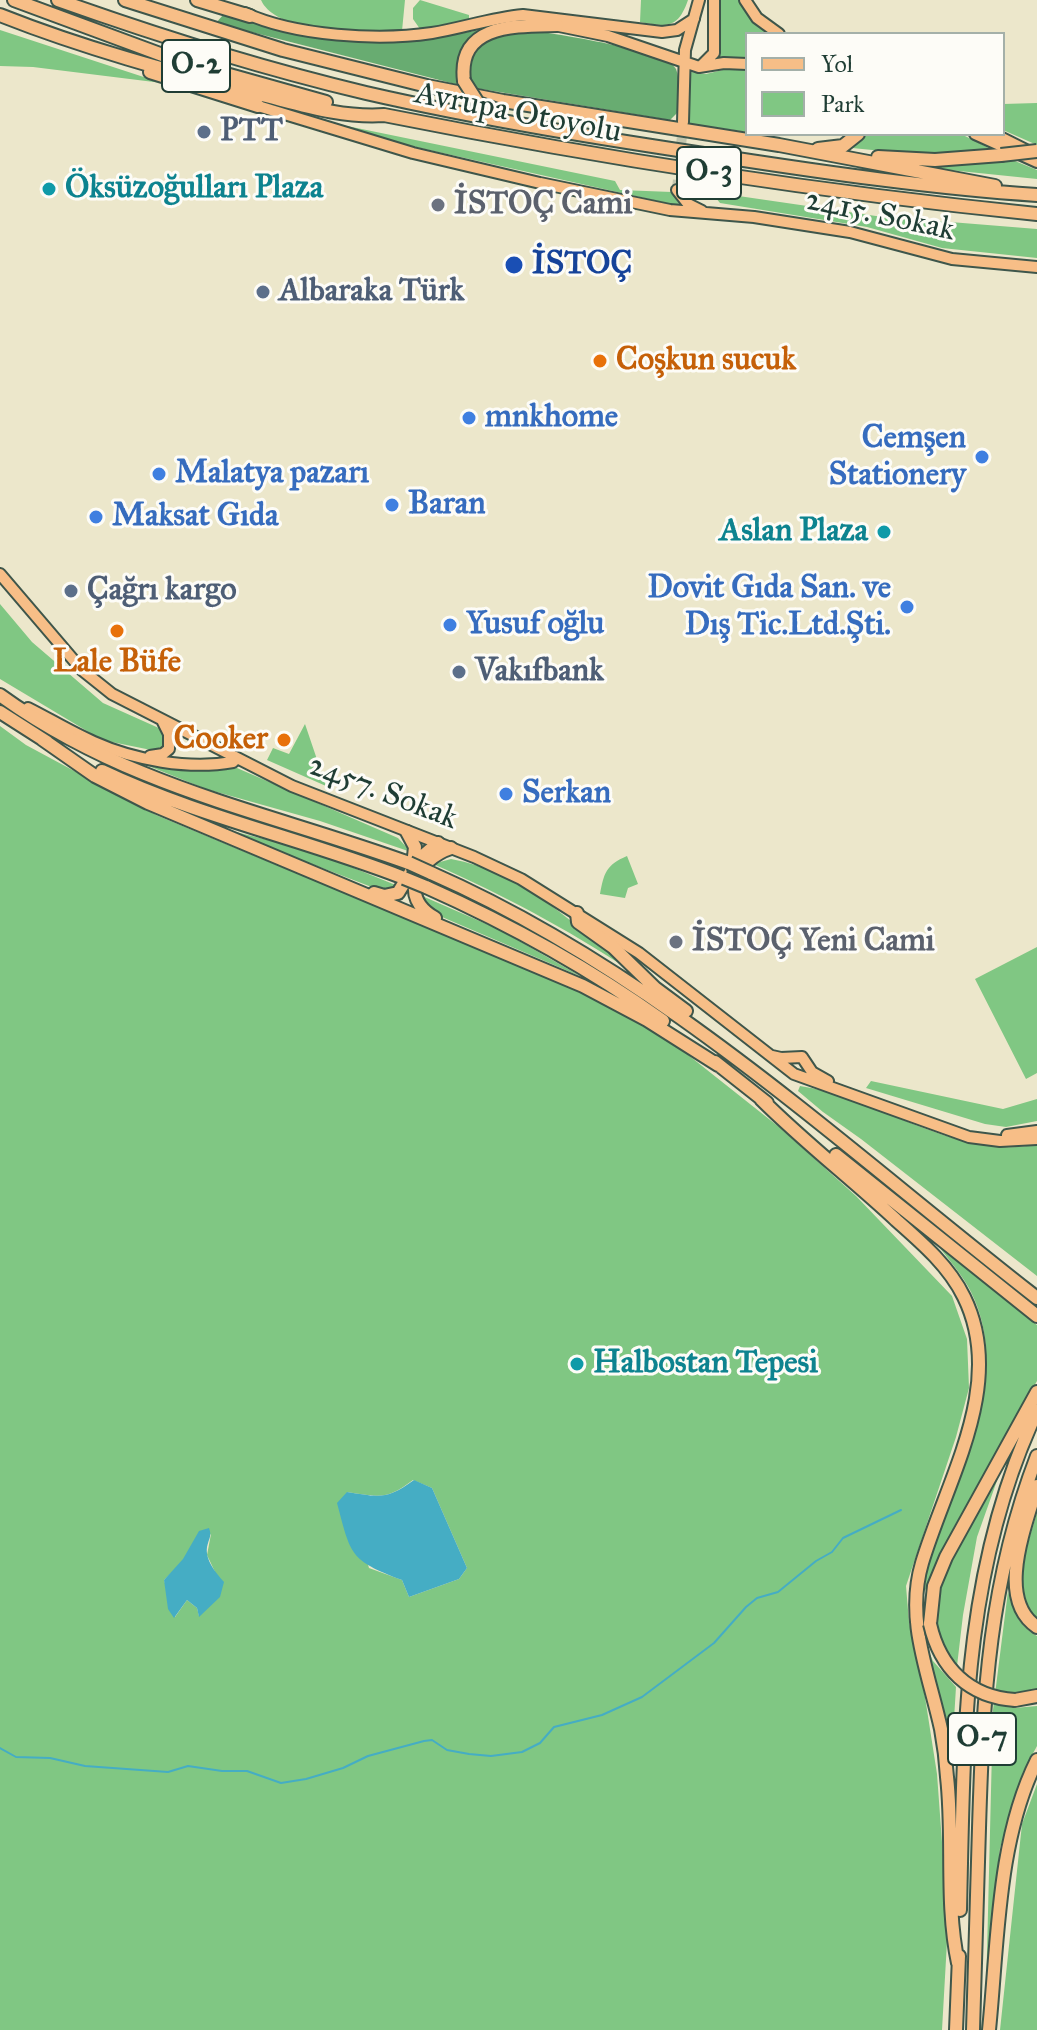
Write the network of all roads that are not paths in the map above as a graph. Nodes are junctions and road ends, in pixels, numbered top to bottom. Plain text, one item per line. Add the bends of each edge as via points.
1 (14, 0) edge
2 (58, 0) edge
3 (125, 0) edge
4 (197, 0) edge
5 (214, 0) edge
6 (699, 0) edge
7 (714, 0) edge
8 (745, 0) edge
9 (0, 15) edge
10 (250, 16) junction
11 (694, 19) junction
12 (557, 25) junction
13 (662, 32) junction
14 (776, 32) edge
15 (433, 33) junction
16 (57, 37) junction
17 (653, 51) junction
18 (684, 61) junction
19 (745, 64) edge
20 (699, 67) junction
21 (258, 106) joint
22 (384, 115) junction
23 (683, 122) tunnel mouth
24 (590, 136) junction
25 (856, 136) edge
26 (979, 136) edge
27 (999, 136) edge
28 (779, 145) junction
29 (816, 149) junction
30 (1037, 153) edge
31 (1037, 162) edge
32 (677, 190) dead end
33 (1008, 193) junction
34 (1037, 195) edge
35 (1037, 214) edge
36 (711, 215) junction
37 (1037, 267) edge
38 (0, 574) edge
39 (3, 703) edge
40 (160, 719) junction
41 (42, 739) junction
42 (131, 754) junction
43 (237, 758) junction
44 (407, 832) junction
45 (438, 843) junction
46 (451, 848) junction
47 (273, 855) junction
48 (409, 870) junction
49 (577, 913) junction
50 (484, 943) junction
51 (761, 1050) junction
52 (794, 1057) junction
53 (718, 1065) junction
54 (808, 1066) junction
55 (794, 1074) junction
56 (772, 1087) junction
57 (761, 1099) junction
58 (1037, 1131) edge
59 (1037, 1139) edge
60 (1037, 1298) edge
61 (1037, 1316) edge
62 (1037, 1392) edge
63 (1037, 1411) edge
64 (1037, 1456) edge
65 (1037, 1486) edge
66 (1037, 1627) edge
67 (1037, 1696) edge
68 (1037, 1760) edge
69 (958, 1963) junction
70 (956, 2030) edge
71 (973, 2030) edge
72 (989, 2030) edge

1 - 22 highway, O-2 via 176,60
2 - 24 highway, Avrupa Otoyolu / O-3 via 311,79
3 - 28 highway via 283,50 427,86
4 - 10 highway
5 - 10 main road
6 - 11 main road
7 - 20 main road via 714,53
8 - 14 main road
9 - 16 highway, Avrupa Otoyolu / O-3
10 - 15 main road via 334,34
11 - 13 main road
11 - 18 main road
12 - 15 main road via 505,22
12 - 17 main road
12 - 24 highway, bridge via 511,27 479,38 468,50 464,81 478,103
13 - 15 main road via 523,15
13 - 17 main road via 661,47
16 - 21 highway
16 - 22 highway, Avrupa Otoyolu / O-3 via 338,113
17 - 18 main road
18 - 20 main road
18 - 23 main road
19 - 20 main road
21 - 36 main road, 2415. Sokak via 413,153
22 - 35 highway, Avrupa Otoyolu / O-3 via 644,164
24 - 33 highway, Avrupa Otoyolu / O-3 via 875,179
25 - 29 highway via 843,146
26 - 31 main road
27 - 30 main road
28 - 29 highway
28 - 33 highway via 993,185
29 - 30 highway, bridge via 935,160
32 - 36 main road via 688,204
33 - 34 highway, Avrupa Otoyolu / O-3
36 - 37 main road, 2415. Sokak via 850,232 952,259
38 - 40 main road, 2457. Sokak via 82,670 112,694
39 - 41 highway
39 - 42 main road
39 - 48 highway via 157,781 308,829
40 - 42 main road via 169,734 169,749 163,754
40 - 43 main road, 2457. Sokak
41 - 47 highway via 95,776 148,803
41 - 48 highway via 175,803
42 - 43 main road via 211,764
43 - 44 main road, 2457. Sokak via 302,791
44 - 45 main road, 2457. Sokak
44 - 48 highway via 415,847
45 - 46 main road, 2457. Sokak
45 - 48 highway
46 - 49 main road, 2457. Sokak via 501,869
46 - 50 highway via 428,860 418,877 415,899 431,916
47 - 48 highway via 384,896 402,889
47 - 50 highway
48 - 53 highway, bridge via 426,887 580,966
48 - 56 highway, bridge via 431,873 533,922 621,975
49 - 51 main road, 2457. Sokak via 648,960
49 - 56 highway via 578,922
50 - 53 highway via 620,1005
51 - 52 main road
51 - 55 main road, 2457. Sokak
52 - 54 main road via 805,1059
52 - 55 main road via 788,1065
53 - 57 highway
54 - 55 main road via 803,1074
54 - 58 main road via 824,1079 973,1131
55 - 59 main road via 969,1137
56 - 60 highway
57 - 61 highway
57 - 69 highway via 930,1253 955,1282 973,1319 979,1349 977,1392 916,1595 916,1619 947,1776
62 - 67 highway, bridge via 946,1557 934,1586 930,1624 938,1652 958,1678 989,1696
63 - 69 highway, O-7 via 995,1523 974,1626
64 - 71 highway, O-7 via 1004,1558 987,1658
65 - 66 highway via 1015,1583 1023,1614
68 - 72 highway via 1009,1839
69 - 70 highway, O-7

